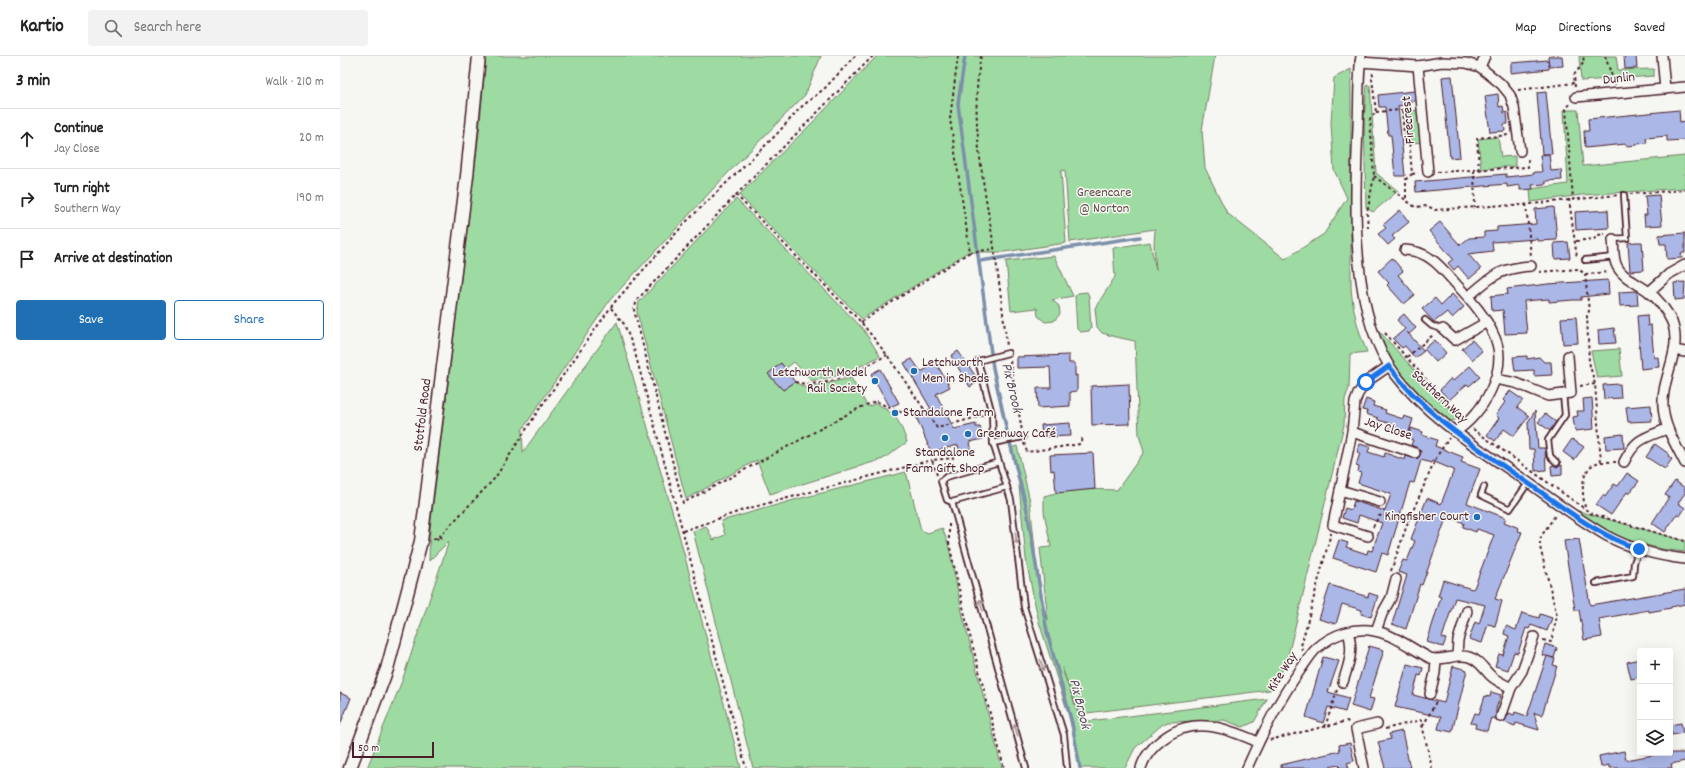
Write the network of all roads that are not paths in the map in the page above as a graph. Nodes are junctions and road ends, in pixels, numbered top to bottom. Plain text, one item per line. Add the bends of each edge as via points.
1 (479, 56) edge
2 (1485, 56) edge
3 (1662, 56) edge
4 (1361, 59) edge
5 (1442, 59) edge
6 (1418, 66) junction
7 (1480, 67) junction
8 (1685, 87) edge
9 (1665, 89) junction
10 (1576, 97) road end
11 (1520, 151) road end
12 (1428, 172) road end
13 (1624, 195) dead end
14 (1613, 239) joint
15 (1405, 250) dead end
16 (1615, 257) junction
17 (1585, 260) dead end
18 (1685, 265) edge
19 (1531, 266) road end
20 (1649, 292) junction
21 (1468, 297) junction
22 (1425, 320) dead end
23 (1487, 322) junction
24 (1442, 329) joint
25 (1674, 350) junction
26 (1685, 352) edge
27 (1008, 353) road end
28 (1568, 356) dead end
29 (1389, 366) junction
30 (1495, 379) junction
31 (1567, 394) junction
32 (1668, 429) junction
33 (1352, 432) junction
34 (1455, 432) junction
35 (1023, 437) road end
36 (993, 443) junction
37 (1416, 453) dead end
38 (999, 462) junction
39 (1624, 462) road end
40 (1557, 463) dead end
41 (1685, 463) edge
42 (1528, 482) junction
43 (1007, 486) junction
44 (1484, 486) dead end
45 (1340, 490) junction
46 (952, 502) junction
47 (1380, 502) dead end
48 (1368, 536) road end
49 (1639, 549) junction
50 (1685, 559) edge
51 (1396, 579) road end
52 (1596, 583) dead end
53 (1467, 611) dead end
54 (1376, 631) junction
55 (1348, 632) junction
56 (1534, 637) road end
57 (1457, 656) junction
58 (1436, 660) junction
59 (1344, 682) road end
60 (1511, 688) junction
61 (1430, 694) road end
62 (1501, 717) dead end
63 (1377, 724) road end
64 (1258, 742) junction
65 (350, 768) edge
66 (1026, 768) edge
67 (1067, 768) edge
68 (1141, 768) edge
69 (1247, 768) edge
70 (1364, 768) edge

1 - 65 street, Stotfold Road via 467,176 422,541 387,669
2 - 7 street
3 - 9 street
4 - 6 street
4 - 29 street, Southern Way via 1356,181 1359,274 1374,335
5 - 6 street
5 - 7 street
6 - 12 street, Firecrest
7 - 11 street via 1502,84 1510,95
8 - 9 street, Dunlin
9 - 10 street, Dunlin
13 - 14 lane via 1627,238
14 - 16 street
15 - 21 street via 1431,258
16 - 17 lane
16 - 20 street via 1620,271
18 - 20 street via 1669,274
19 - 21 street via 1502,271
20 - 25 street via 1672,323
21 - 23 street
22 - 24 lane via 1432,326
23 - 24 street via 1454,340
23 - 30 street via 1498,347
25 - 26 street
25 - 32 street via 1663,396
27 - 36 lane via 978,361 992,414
28 - 31 street
29 - 33 street, Jay Close via 1366,382 1358,394
29 - 34 street, Southern Way via 1420,402
30 - 31 street via 1516,383 1548,396
30 - 34 street via 1480,409 1467,425
31 - 40 lane via 1565,415 1548,440 1550,456
32 - 39 street via 1639,440
32 - 41 street
33 - 37 street, Jay Close
33 - 45 street, Jay Close
34 - 42 street, Southern Way
35 - 36 lane
36 - 38 lane
38 - 43 lane
38 - 46 lane via 942,480 947,500
42 - 44 lane via 1510,509 1481,495
42 - 49 street, Southern Way via 1608,537
43 - 46 lane
43 -> 67 lane via 1011,500 1024,607 1064,735
45 - 47 street
45 - 48 street, Jay Close via 1333,525
66 -> 46 lane
49 - 50 street, Southern Way
49 - 52 lane via 1633,576
51 - 54 street via 1391,598
53 - 57 street via 1458,640
54 - 55 street, Kite Way
54 - 58 street, Kite Way
55 - 59 street via 1352,654
55 - 64 street, Kite Way via 1334,636 1311,654 1285,693
56 - 60 street via 1522,671
57 - 58 street
57 - 60 street via 1472,658 1496,680
58 - 61 street
60 - 62 street
63 - 70 street via 1356,729
64 - 68 street via 1218,728 1188,726 1178,729 1158,743
64 - 69 street, Kite Way

